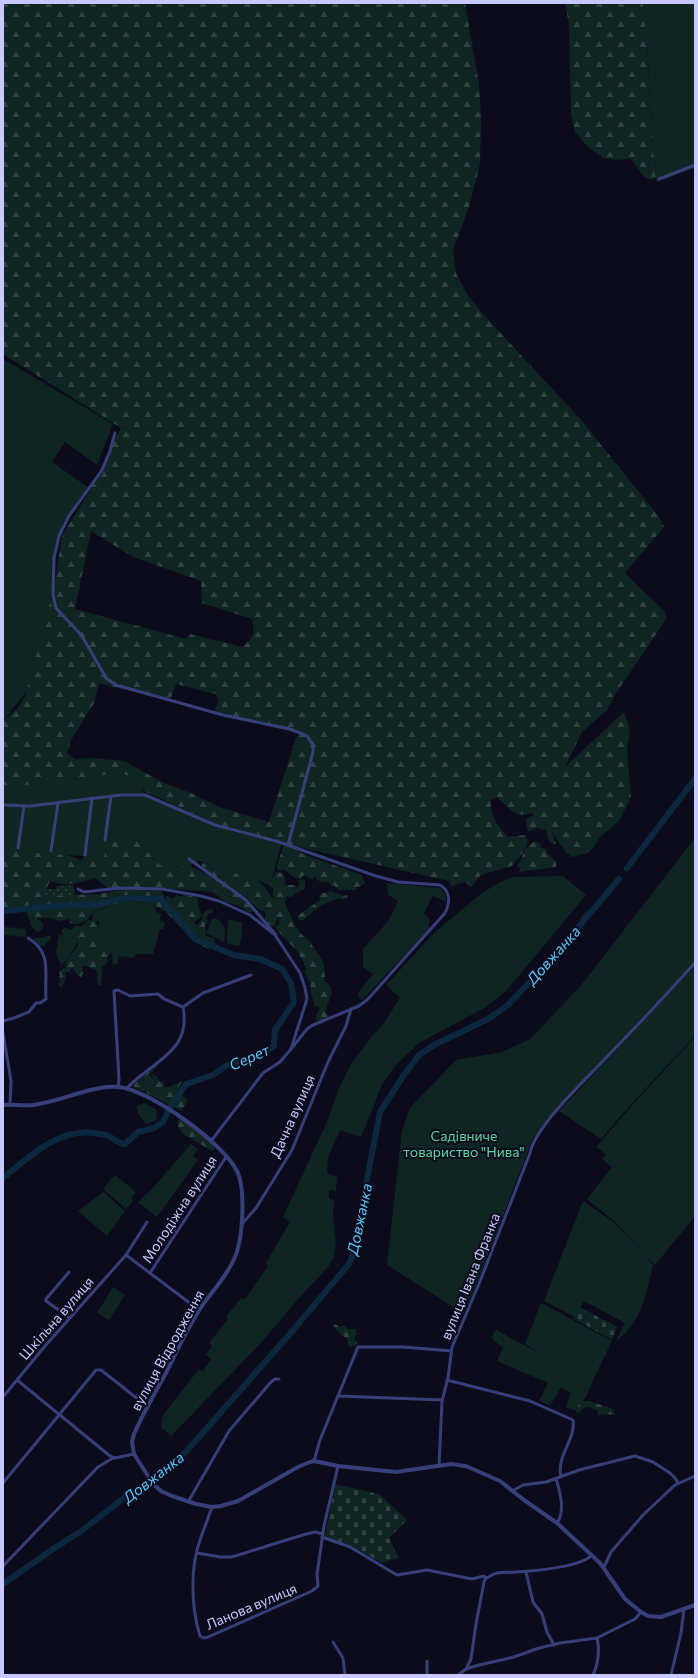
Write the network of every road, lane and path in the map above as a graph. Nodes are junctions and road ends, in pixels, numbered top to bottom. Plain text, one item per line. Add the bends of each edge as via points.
1 (695, 165) edge
2 (658, 179) dead end
3 (115, 433) dead end
4 (111, 796) junction
5 (92, 798) junction
6 (58, 803) junction
7 (3, 805) edge
8 (24, 806) junction
9 (105, 840) dead end
10 (288, 845) junction
11 (18, 848) dead end
12 (51, 851) dead end
13 (85, 854) dead end
14 (189, 859) dead end
15 (78, 889) dead end
16 (28, 938) dead end
17 (278, 939) junction
18 (695, 963) edge
19 (251, 975) dead end
20 (183, 1007) junction
21 (351, 1009) junction
22 (3, 1021) edge
23 (3, 1033) edge
24 (291, 1049) junction
25 (118, 1087) junction
26 (127, 1088) junction
27 (3, 1105) edge
28 (10, 1105) junction
29 (211, 1142) junction
30 (226, 1157) junction
31 (147, 1222) dead end
32 (242, 1224) junction
33 (126, 1255) junction
34 (70, 1272) dead end
35 (150, 1273) junction
36 (199, 1310) junction
37 (70, 1318) junction
38 (451, 1351) junction
39 (279, 1379) dead end
40 (17, 1380) junction
41 (448, 1380) junction
42 (338, 1396) junction
43 (3, 1397) edge
44 (442, 1400) junction
45 (148, 1406) junction
46 (60, 1414) junction
47 (134, 1454) junction
48 (113, 1458) junction
49 (314, 1461) junction
50 (338, 1466) junction
51 (439, 1466) junction
52 (561, 1476) junction
53 (695, 1476) edge
54 (556, 1479) junction
55 (3, 1482) edge
56 (678, 1483) junction
57 (512, 1491) junction
58 (188, 1502) junction
59 (212, 1507) junction
60 (557, 1523) junction
61 (323, 1535) junction
62 (197, 1553) junction
63 (592, 1555) junction
64 (3, 1566) edge
65 (604, 1567) junction
66 (526, 1572) junction
67 (478, 1578) junction
68 (486, 1578) junction
69 (484, 1583) junction
70 (695, 1605) edge
71 (684, 1609) junction
72 (641, 1612) junction
73 (597, 1638) junction
74 (333, 1642) dead end
75 (554, 1645) junction
76 (471, 1659) junction
77 (427, 1661) dead end
78 (479, 1665) junction
79 (466, 1670) junction
80 (345, 1675) edge
81 (427, 1675) edge
82 (458, 1675) edge
83 (593, 1675) edge
84 (670, 1675) edge

1 - 2 street
3 - 10 street via 102,470 63,526 54,558 56,608 82,636 106,678 116,685 222,715 290,729 307,736 313,745 313,752
4 - 5 street
4 - 9 street
4 - 10 street via 148,795 215,826
5 - 6 street
5 - 13 street
6 - 8 street
6 - 12 street
7 - 8 street
8 - 11 street
10 - 21 street via 338,864 398,882 440,885 448,893 445,913 368,999
14 - 17 street via 246,900 275,932
15 - 17 street via 84,892 119,888 162,889 200,896 245,912
16 - 22 street via 38,944 46,959 46,998 36,1003 29,1012
17 - 24 street via 300,973 307,994
18 - 38 street, вулиця Івана Франка via 568,1098 536,1136 480,1284
19 - 20 street via 207,991
20 - 25 street via 158,994 130,996 116,990 114,996
20 - 26 street via 185,1024 180,1039 166,1055
21 - 24 street via 307,1029
21 - 32 street, Дачна вулиця via 292,1150 256,1208
23 - 28 street via 12,1081
24 - 29 street via 280,1062 263,1073
25 - 26 street
25 - 28 street via 38,1105
26 - 29 street, вулиця Відродження via 180,1116
27 - 28 street
29 - 30 street, вулиця Відродження
30 - 32 street, вулиця Відродження via 240,1178
30 - 35 street, Молодіжна вулиця
31 - 33 street, Шкільна вулиця
32 - 36 street, вулиця Відродження via 239,1248 230,1269
33 - 35 street
33 - 37 street, Шкільна вулиця
34 - 37 street via 46,1299
35 - 36 street
36 - 45 street, вулиця Відродження
37 - 40 street, Шкільна вулиця
38 - 41 street, вулиця Івана Франка
38 - 42 street via 358,1347
39 - 58 street via 271,1382 229,1431
40 - 43 street, Шкільна вулиця
40 - 46 street
41 - 44 street, вулиця Івана Франка
41 - 52 street via 530,1401 573,1420 573,1429 562,1456
42 - 44 street
42 - 49 street
44 - 51 street, вулиця Івана Франка
45 - 46 street via 99,1369
45 - 47 street, вулиця Відродження via 134,1434
46 - 48 street
46 - 55 street
47 - 48 street
47 - 58 street, вулиця Відродження via 153,1484 161,1491
48 - 64 street via 98,1467
49 - 50 street
49 - 59 street via 238,1500
50 - 51 street via 402,1472
50 - 61 street, Ланова вулиця
51 - 57 street via 466,1466 493,1476
52 - 54 street
52 - 56 street via 636,1456 653,1462 670,1473
53 - 56 street
54 - 57 street via 522,1485
54 - 60 street via 561,1504
56 - 65 street via 627,1533
57 - 60 street
58 - 59 street, вулиця Відродження
59 - 62 street, Ланова вулиця
60 - 63 street
61 - 62 street via 315,1532 306,1534 232,1557
61 - 62 street, Ланова вулиця via 317,1574 318,1586 312,1591 204,1638 200,1636 198,1629 193,1588
61 - 67 street via 350,1547 397,1575 427,1570
63 - 65 street
63 - 66 street via 586,1560
65 - 72 street via 625,1599
66 - 68 street via 495,1573
66 - 75 street via 533,1602 542,1614
67 - 68 street
67 - 69 street via 479,1582
68 - 69 street
69 - 76 street
70 - 71 street
71 - 72 street via 661,1617 648,1616
71 - 84 street via 681,1633
72 - 73 street via 635,1619
73 - 75 street
73 - 83 street via 599,1644
74 - 80 street via 343,1658
75 - 78 street
76 - 78 street
76 - 79 street
77 - 81 street
78 - 79 street
79 - 82 street

